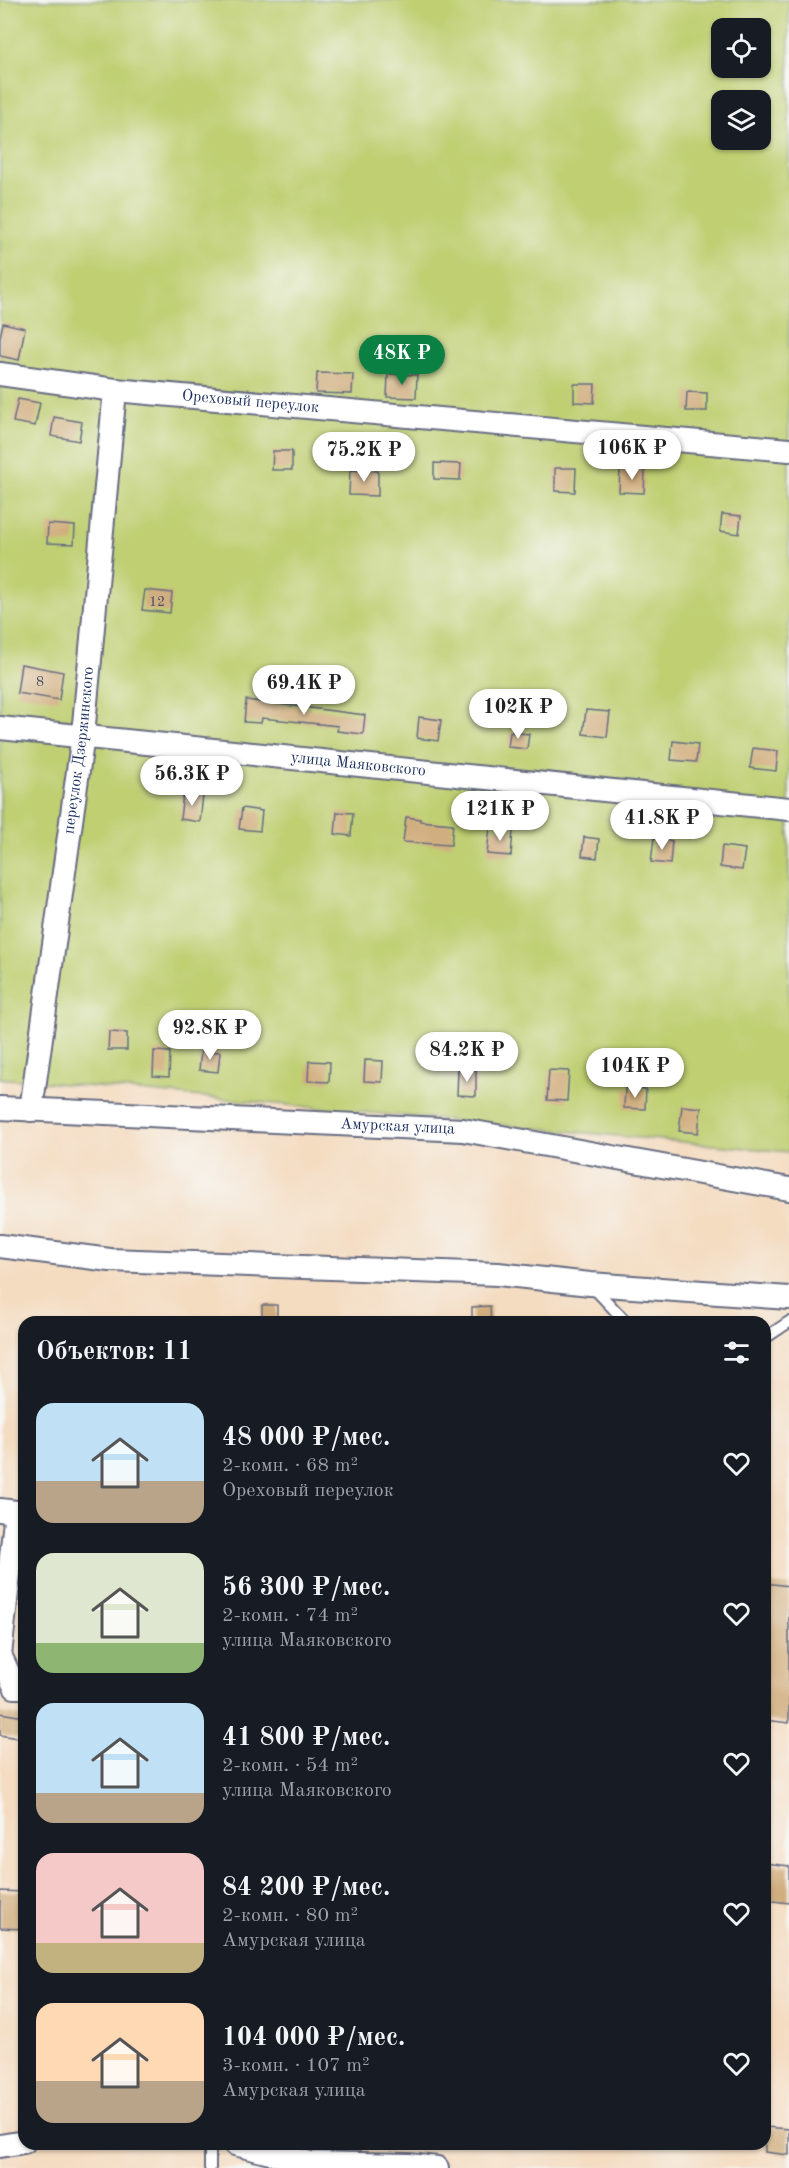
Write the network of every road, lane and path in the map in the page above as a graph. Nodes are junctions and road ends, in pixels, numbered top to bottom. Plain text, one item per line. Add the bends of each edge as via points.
1 (0, 374) edge
2 (115, 390) junction
3 (789, 450) edge
4 (0, 728) edge
5 (83, 735) junction
6 (789, 809) edge
7 (0, 1108) edge
8 (31, 1110) junction
9 (789, 1189) edge
10 (0, 1246) edge
11 (590, 1284) junction
12 (789, 1298) edge
13 (620, 1316) edge
14 (789, 1322) edge
15 (771, 1334) edge
16 (0, 1510) edge
17 (0, 1655) edge
18 (18, 1687) edge
19 (18, 2143) edge
20 (0, 2146) edge
21 (210, 2150) edge
22 (259, 2150) edge
23 (210, 2168) edge
24 (437, 2168) edge

1 - 2 street, Ореховый переулок
2 - 3 street, Ореховый переулок
2 - 5 street, переулок Дзержинского
4 - 5 street, улица Маяковского
5 - 6 street, улица Маяковского
5 - 8 street, переулок Дзержинского
7 - 8 street, Амурская улица
8 - 9 street, Амурская улица via 463,1130
10 - 11 street via 110,1260 498,1274
11 - 12 street
11 - 13 lane
14 - 15 lane
16 - 17 street via 16,1512
17 - 18 street
19 - 20 street
21 - 23 lane
22 - 24 street via 310,2163

